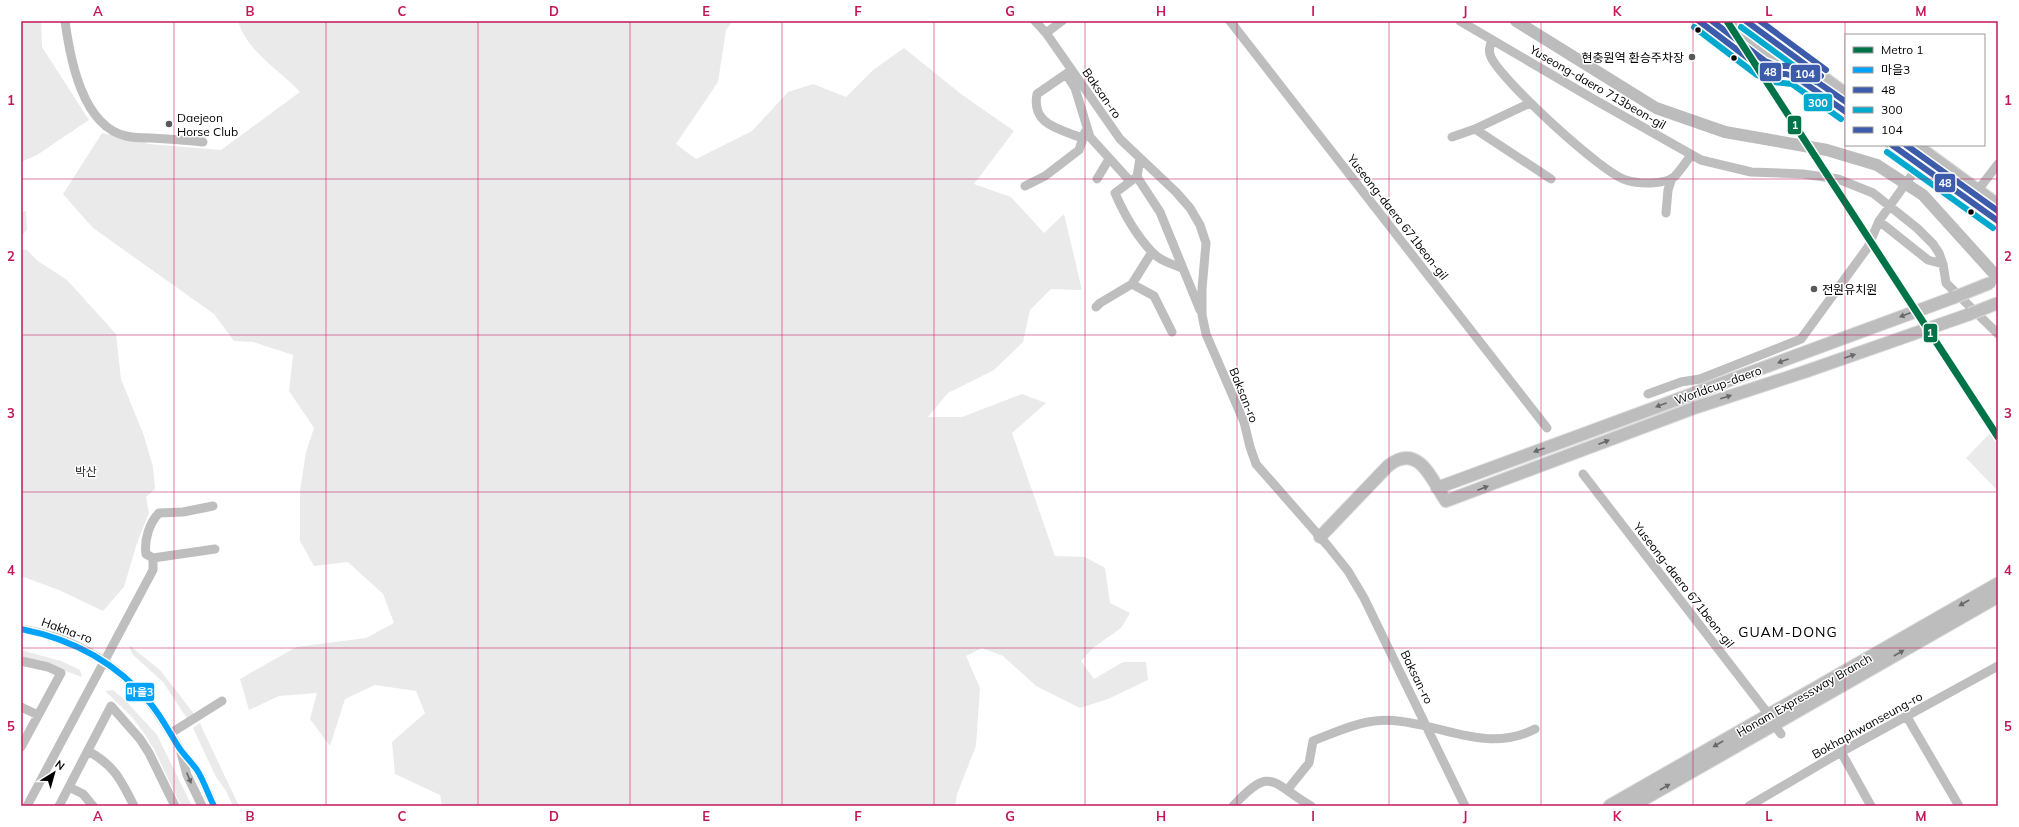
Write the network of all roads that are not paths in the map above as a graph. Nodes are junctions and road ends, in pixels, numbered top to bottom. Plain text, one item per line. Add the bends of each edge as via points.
1 (65, 21) edge
2 (1035, 21) edge
3 (1062, 21) edge
4 (1230, 21) edge
5 (1460, 21) edge
6 (1723, 21) edge
7 (1747, 21) edge
8 (1046, 33) junction
9 (1492, 40) junction
10 (1069, 72) junction
11 (1845, 93) edge
12 (1821, 94) junction
13 (1530, 103) junction
14 (1845, 103) edge
15 (1845, 111) edge
16 (1086, 129) junction
17 (1475, 129) junction
18 (1452, 137) dead end
19 (1082, 138) junction
20 (203, 142) dead end
21 (1893, 146) edge
22 (1917, 146) edge
23 (1691, 156) junction
24 (1140, 158) junction
25 (1109, 159) junction
26 (1998, 164) edge
27 (1916, 170) junction
28 (1551, 178) dead end
29 (1672, 178) junction
30 (1097, 179) dead end
31 (1134, 179) junction
32 (1026, 186) dead end
33 (1978, 190) junction
34 (1891, 203) junction
35 (1998, 205) edge
36 (1666, 213) dead end
37 (1879, 221) junction
38 (1998, 221) edge
39 (1152, 252) junction
40 (1943, 264) junction
41 (1182, 268) junction
42 (1998, 279) edge
43 (1132, 284) junction
44 (1998, 303) edge
45 (1096, 307) dead end
46 (1202, 315) junction
47 (1172, 332) dead end
48 (1998, 334) edge
49 (1648, 394) dead end
50 (1547, 428) dead end
51 (1582, 474) dead end
52 (1437, 488) junction
53 (213, 506) dead end
54 (1320, 537) junction
55 (215, 549) dead end
56 (153, 558) junction
57 (1998, 584) edge
58 (1998, 596) edge
59 (21, 629) edge
60 (105, 660) junction
61 (21, 661) edge
62 (1998, 666) edge
63 (222, 701) dead end
64 (21, 707) edge
65 (1766, 711) dead end
66 (38, 716) junction
67 (1907, 717) junction
68 (1428, 726) junction
69 (1534, 728) dead end
70 (171, 733) junction
71 (21, 747) edge
72 (180, 749) junction
73 (88, 751) junction
74 (1841, 752) junction
75 (69, 787) junction
76 (1288, 789) junction
77 (21, 802) edge
78 (27, 806) edge
79 (59, 806) edge
80 (93, 806) edge
81 (134, 806) edge
82 (175, 806) edge
83 (202, 806) edge
84 (214, 806) edge
85 (1233, 806) edge
86 (1311, 806) edge
87 (1465, 806) edge
88 (1610, 806) edge
89 (1631, 806) edge
90 (1749, 806) edge
91 (1871, 806) edge
92 (1959, 806) edge

1 - 20 street via 71,54 84,97 89,108 113,131 126,136
2 - 8 street, Baksan-ro
3 - 8 street
4 - 50 street, Yuseong-daero 671beon-gil
5 - 9 street, Yuseong-daero 713beon-gil
6 - 12 main road
7 - 11 main road
8 - 10 street, Baksan-ro
9 - 13 street via 1489,51 1492,58
9 - 23 street, Yuseong-daero 713beon-gil
10 - 16 street
10 - 19 street via 1037,94 1035,101 1042,120 1050,126
10 - 24 street, Baksan-ro via 1120,139
12 - 14 main road via 1836,97
12 - 15 main road
13 - 17 street
13 - 29 street via 1610,173 1626,180 1643,183
16 - 19 street
16 - 25 street
17 - 18 street
17 - 28 street
19 - 32 street via 1079,150 1045,176
21 - 27 main road
22 - 33 main road
23 - 29 street
23 - 34 street, Yuseong-daero 713beon-gil via 1751,172 1803,174 1838,179
24 - 31 street
24 - 46 street, Baksan-ro via 1176,192 1200,225 1206,243
25 - 30 street
25 - 31 street
26 - 33 street
27 - 34 street
27 - 38 main road
29 - 36 street
31 - 39 street via 1115,193 1121,208
31 - 41 street via 1160,212
33 - 35 main road
34 - 37 street
34 - 40 street, Yuseong-daero 713beon-gil via 1933,244
37 - 40 street via 1928,260
37 - 49 street via 1868,247 1801,339 1700,379 1681,382
39 - 41 street via 1166,262
39 - 43 street
40 - 48 street, Yuseong-daero 713beon-gil via 1946,283
41 - 46 street
42 -> 52 main road, Worldcup-daero, bridge
43 - 45 street
43 - 47 street via 1154,296
52 -> 44 main road, Worldcup-daero, bridge via 1446,501 1697,407
46 - 54 street, Baksan-ro via 1206,334 1244,422 1256,464
51 - 65 street, Yuseong-daero 671beon-gil
52 - 54 main road via 1427,469 1416,461 1401,458 1394,461
53 - 56 street via 183,512 159,513 153,522 145,547 146,554
54 - 68 street, Baksan-ro via 1348,571 1364,598
55 - 56 street
56 - 60 street via 153,570
57 -> 88 highway, Honam Expressway Branch
89 -> 58 highway, Honam Expressway Branch
59 - 60 street, Hakha-ro via 71,642
60 - 70 street, Hakha-ro via 150,703
60 - 78 street
61 - 66 street via 48,667 61,673
62 - 67 street, Bokhaphwanseung-ro
63 - 70 street
64 - 66 street
66 - 71 street
67 - 74 street, Bokhaphwanseung-ro
67 - 92 street
68 - 69 street via 1480,739 1520,736
68 - 76 street via 1376,720 1357,724 1313,741 1309,763
68 - 87 street, Baksan-ro
70 - 72 street, Hakha-ro
72 -> 83 street, Hakha-ro via 187,775
72 - 84 street, Hakha-ro via 197,771
73 - 75 street
73 - 81 street via 107,762 114,770
73 - 82 street via 112,706 149,753
74 - 90 street, Bokhaphwanseung-ro
74 - 91 street
75 - 79 street
75 - 80 street via 83,794
76 - 85 street via 1274,782 1263,781 1248,790
76 - 86 street
77 - 78 street

